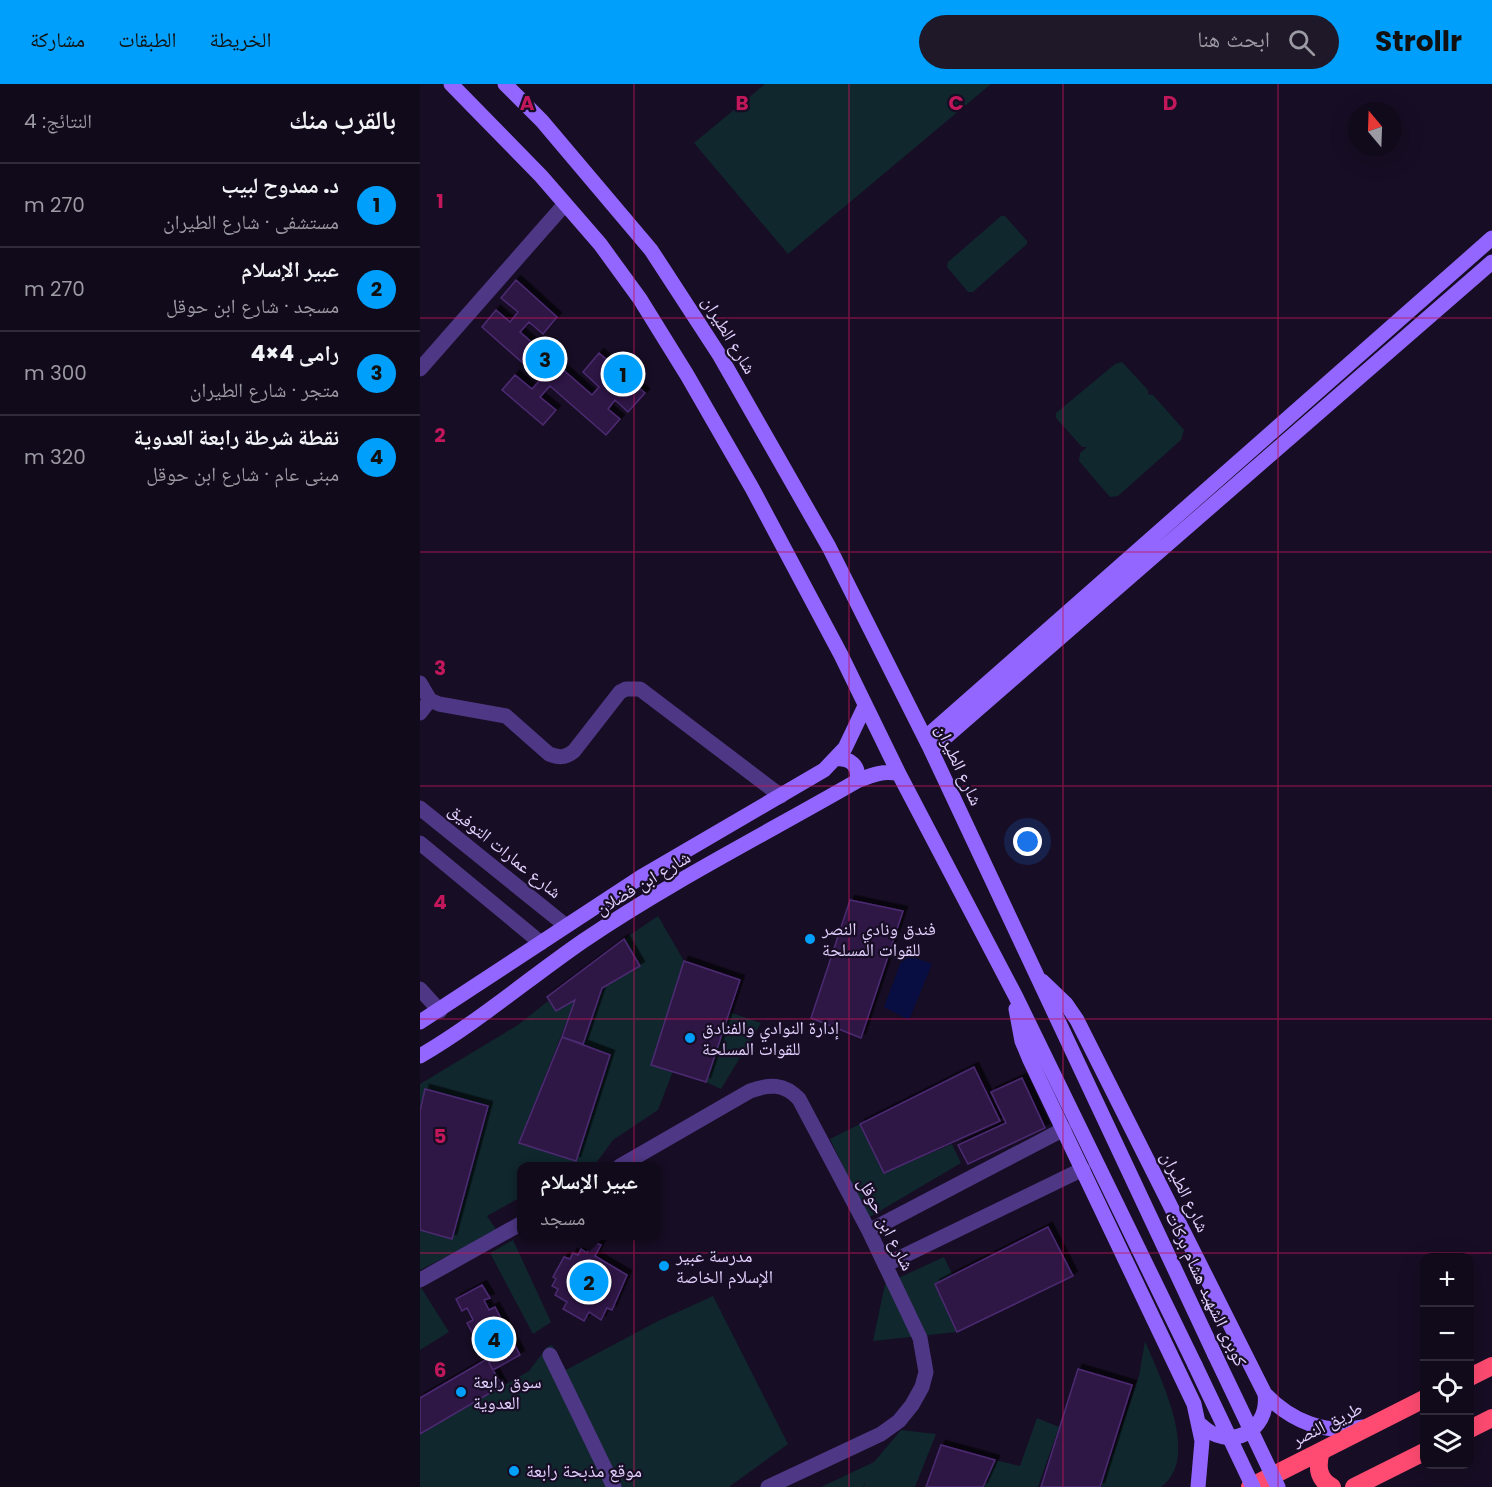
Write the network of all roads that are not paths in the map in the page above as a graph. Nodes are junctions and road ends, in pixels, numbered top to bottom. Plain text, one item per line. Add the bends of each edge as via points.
1 (451, 84) edge
2 (504, 84) edge
3 (565, 204) junction
4 (1492, 238) edge
5 (1492, 262) edge
6 (1424, 298) junction
7 (1433, 313) junction
8 (420, 369) edge
9 (1243, 458) junction
10 (1253, 470) junction
11 (420, 683) edge
12 (992, 690) junction
13 (430, 700) junction
14 (865, 706) junction
15 (420, 713) edge
16 (928, 744) junction
17 (835, 759) junction
18 (899, 774) junction
19 (858, 781) junction
20 (781, 796) junction
21 (420, 808) edge
22 (420, 843) edge
23 (565, 925) junction
24 (541, 943) junction
25 (1038, 977) junction
26 (420, 989) edge
27 (1016, 998) junction
28 (440, 1011) junction
29 (420, 1022) edge
30 (420, 1056) edge
31 (1064, 1129) junction
32 (629, 1162) edge
33 (1083, 1169) junction
34 (517, 1225) edge
35 (868, 1231) junction
36 (885, 1265) junction
37 (420, 1280) edge
38 (550, 1355) dead end
39 (1492, 1366) edge
40 (1474, 1375) edge
41 (1265, 1394) junction
42 (1420, 1401) edge
43 (1492, 1418) edge
44 (1372, 1424) junction
45 (1201, 1425) junction
46 (1474, 1427) edge
47 (1321, 1450) junction
48 (1420, 1454) edge
49 (1405, 1461) junction
50 (614, 1487) edge
51 (768, 1487) edge
52 (1198, 1487) edge
53 (1251, 1487) edge
54 (1278, 1487) edge
55 (1332, 1487) edge
56 (1354, 1487) edge
57 (1378, 1487) edge

1 - 3 main road
2 - 16 main road, شارع الطيران via 590,177 651,250 688,304 829,547
3 - 8 street
3 - 14 main road via 600,244 663,333 801,579
4 - 6 main road
5 - 7 main road
6 - 7 main road
6 - 9 main road
7 - 10 main road
9 - 10 main road
9 - 12 main road
10 - 12 main road
11 - 13 street
12 - 16 main road
13 - 15 street
13 - 20 street via 506,716 557,758 574,752 620,692 626,688 640,689
14 - 17 main road, شارع ابن فضلان via 853,735
14 - 18 main road
16 - 25 main road, شارع الطيران
17 - 19 main road via 853,762
17 - 20 main road, شارع ابن فضلان
18 - 19 main road, شارع ابن فضلان via 878,773
18 - 27 main road
19 - 30 main road, شارع ابن فضلان via 608,926 456,1035
20 - 23 main road, شارع ابن فضلان
21 - 23 street, شارع عمارات التوفيق
22 - 24 street
23 - 24 main road, شارع ابن فضلان
24 - 28 main road, شارع ابن فضلان
25 - 41 main road, شارع الطيران via 1060,996 1077,1020
25 - 54 main road, كوبرى الشهيد هشام بركات, bridge
26 - 28 street
27 - 31 main road via 1022,1041
27 - 53 main road, bridge
28 - 29 main road, شارع ابن فضلان
31 - 33 main road
31 - 35 street
32 - 35 street, شارع ابن حوقل via 750,1091 767,1085 781,1086 799,1099
33 - 36 street
33 - 45 main road
34 - 37 street
35 - 36 street, شارع ابن حوقل
36 - 51 street, شارع ابن حوقل via 920,1338 927,1372 922,1388 899,1421 881,1434
38 - 50 street
39 - 40 highway
41 - 44 main road, شارع الطيران via 1296,1419 1320,1428 1347,1429
41 - 45 main road via 1262,1419 1242,1437 1215,1436
42 - 44 highway, طريق النصر
43 - 46 highway
44 - 47 highway, طريق النصر
45 - 52 main road
47 - 53 highway, طريق النصر
47 - 55 highway via 1318,1469
48 - 49 highway
49 - 56 highway
49 - 57 main road

